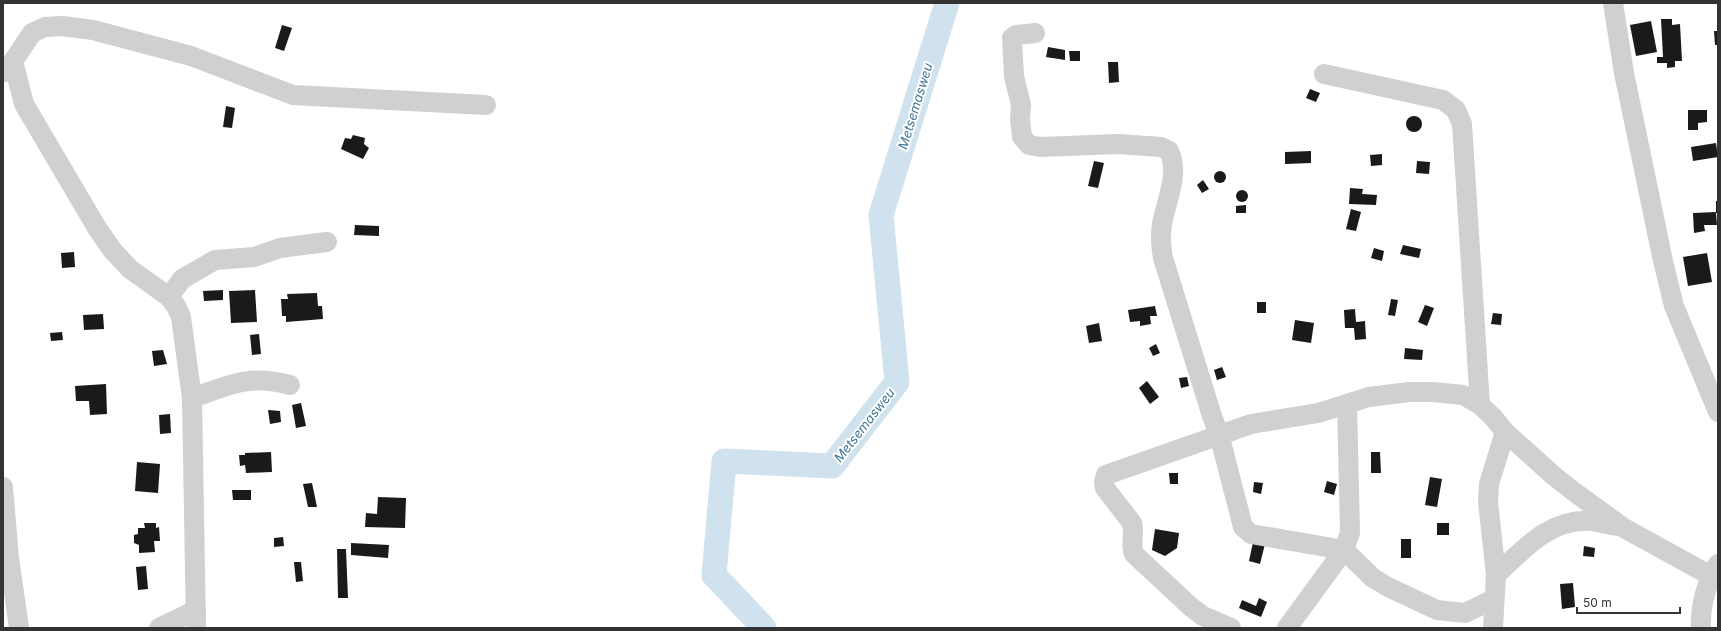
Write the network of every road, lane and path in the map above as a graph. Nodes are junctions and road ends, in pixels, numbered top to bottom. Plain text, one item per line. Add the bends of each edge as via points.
1 (1613, 3) edge
2 (1035, 33) dead end
3 (8, 69) edge
4 (1324, 74) dead end
5 (486, 105) dead end
6 (327, 242) dead end
7 (169, 297) junction
8 (290, 385) dead end
9 (192, 398) junction
10 (1347, 404) junction
11 (1480, 405) junction
12 (1718, 412) edge
13 (1505, 432) junction
14 (1219, 434) junction
15 (3, 487) edge
16 (1624, 528) junction
17 (1344, 550) junction
18 (6, 558) edge
19 (1714, 570) edge
20 (1496, 575) junction
21 (1494, 599) junction
22 (196, 619) edge
23 (19, 628) edge
24 (159, 628) edge
25 (1231, 628) edge
26 (1287, 628) edge
27 (1493, 628) edge
28 (1701, 628) edge

1 - 12 street via 1663,262 1674,306
2 - 14 street via 1016,35 1012,38 1014,76 1021,105 1022,137 1029,145 1040,147 1118,144 1161,147 1170,151 1173,158 1171,188 1162,224 1163,258
3 - 5 street via 32,33 45,27 62,26 93,30 191,56 293,95
3 - 7 street via 24,104 97,228 130,269
4 - 11 street via 1443,100 1456,110 1462,124
6 - 7 street via 280,248 254,257 215,260 182,279
7 - 9 street via 181,318
8 - 9 street via 276,381 250,380
9 - 22 street
10 - 11 street via 1369,397 1432,392 1463,395
10 - 14 street via 1318,413 1252,424
10 - 17 street via 1350,533
11 - 13 street
13 - 16 street via 1554,476
13 - 20 street via 1489,484 1488,502
14 - 17 street via 1247,531
14 - 25 street via 1106,475 1104,485 1132,523 1134,554 1191,607 1203,616
15 - 18 street
16 - 19 street
16 - 20 street via 1590,521 1562,524 1532,542
17 - 21 street via 1373,578 1437,610 1465,613
17 - 26 street
18 - 23 street
19 - 28 street via 1702,603
20 - 21 street
21 - 27 street
22 - 24 street

